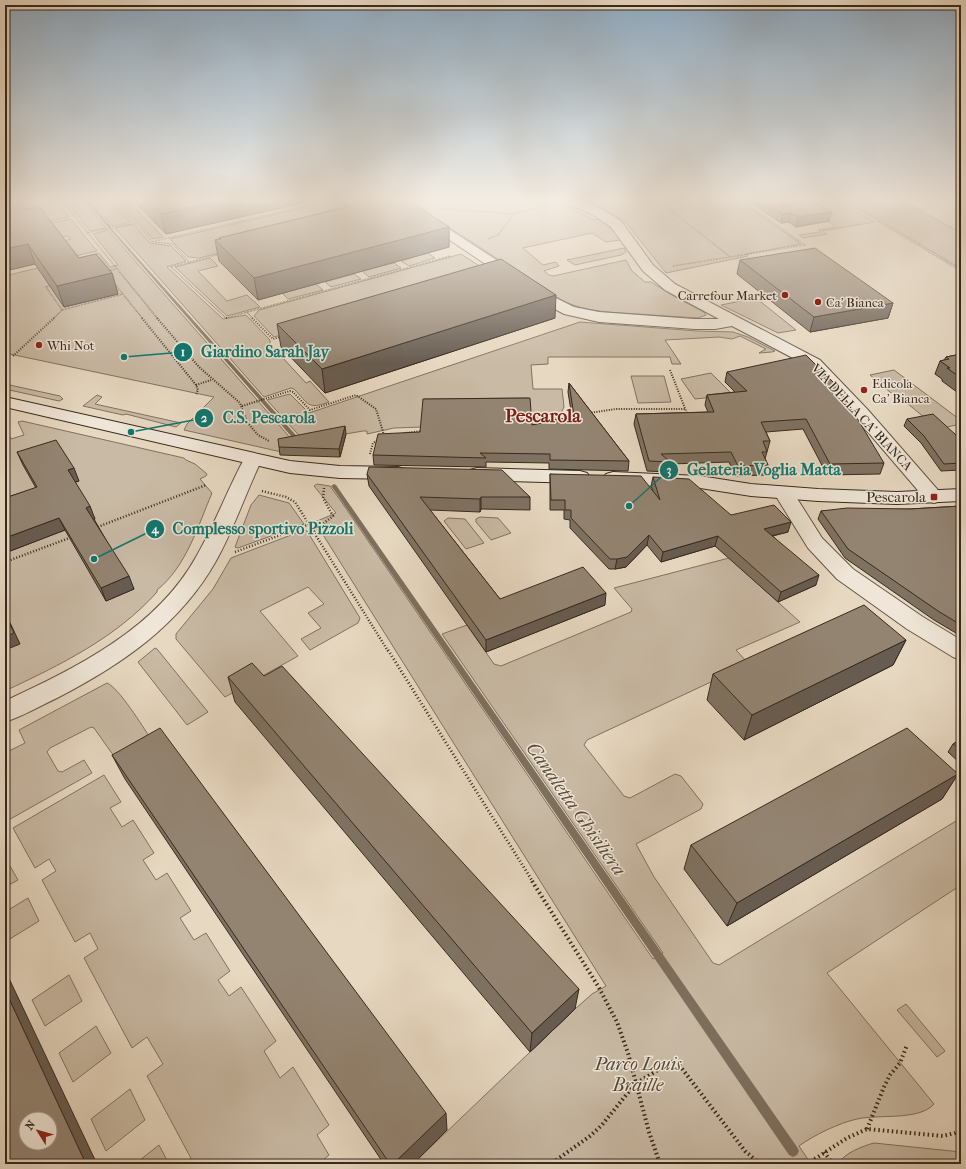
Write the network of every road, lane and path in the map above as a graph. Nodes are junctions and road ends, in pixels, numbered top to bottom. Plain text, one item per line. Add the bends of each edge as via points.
1 (104, 255) edge
2 (182, 255) edge
3 (218, 255) edge
4 (452, 255) edge
5 (480, 255) edge
6 (638, 255) edge
7 (750, 255) edge
8 (933, 255) edge
9 (729, 256) joint
10 (189, 262) junction
11 (669, 266) dead end
12 (116, 269) junction
13 (961, 271) edge
14 (105, 272) edge
15 (114, 283) dead end
16 (53, 285) edge
17 (123, 294) junction
18 (62, 310) junction
19 (247, 312) junction
20 (734, 321) junction
21 (288, 334) edge
22 (13, 356) dead end
23 (670, 370) dead end
24 (212, 380) junction
25 (196, 384) junction
26 (196, 395) dead end
27 (5, 402) edge
28 (242, 406) junction
29 (686, 409) junction
30 (588, 413) edge
31 (689, 418) edge
32 (429, 431) edge
33 (398, 435) edge
34 (270, 442) dead end
35 (370, 456) dead end
36 (253, 459) junction
37 (414, 473) edge
38 (457, 474) edge
39 (206, 486) dead end
40 (326, 486) dead end
41 (257, 490) dead end
42 (784, 492) junction
43 (961, 495) edge
44 (934, 497) junction
45 (310, 524) junction
46 (94, 528) edge
47 (314, 530) junction
48 (72, 536) edge
49 (229, 553) dead end
50 (5, 562) edge
51 (961, 651) edge
52 (5, 712) edge
53 (908, 1045) dead end
54 (635, 1084) junction
55 (961, 1128) edge
56 (867, 1129) junction
57 (824, 1152) junction
58 (548, 1164) edge
59 (660, 1164) edge
60 (760, 1164) edge
61 (807, 1164) edge
62 (833, 1164) edge

1 - 12 path
2 - 10 path
3 - 10 path
4 - 19 path
5 - 20 street via 569,311 599,317 684,323 715,324
6 - 20 street, VIA DELLA CA' BIANCA via 663,282
7 - 9 path
8 - 13 path
9 - 11 path
10 - 19 path via 171,267 226,318
12 - 14 path
12 - 24 path
15 - 17 path
16 - 18 path via 46,286
17 - 18 path
17 - 25 path
18 - 22 path
19 - 21 path via 273,339
20 - 44 street, VIA DELLA CA' BIANCA via 818,366
23 - 29 path
24 - 25 path
24 - 28 path
25 - 26 path
27 - 36 street
28 - 34 path via 246,419 258,435
28 - 35 path via 290,391 310,410 356,395 376,409 385,438 373,443
29 - 30 path via 616,409
29 - 31 path
32 - 33 path
36 - 37 street via 319,471
36 - 52 street via 204,561 181,594 160,616 132,641 88,671
38 - 42 street via 678,480
39 - 46 path
40 - 47 path via 322,496 333,516
41 - 45 path via 291,498
42 - 44 street via 871,497
42 - 51 street via 815,543 845,574 915,623
43 - 44 street
45 - 47 path
45 - 49 path via 238,552
47 - 54 path via 601,992 620,1030
48 - 50 path
53 - 56 path via 884,1087
54 - 58 path via 602,1125
54 - 59 path
54 - 60 path via 670,1062 675,1062 745,1151
55 - 56 path via 955,1133 943,1136
56 - 57 path
57 - 61 path
57 - 62 path

